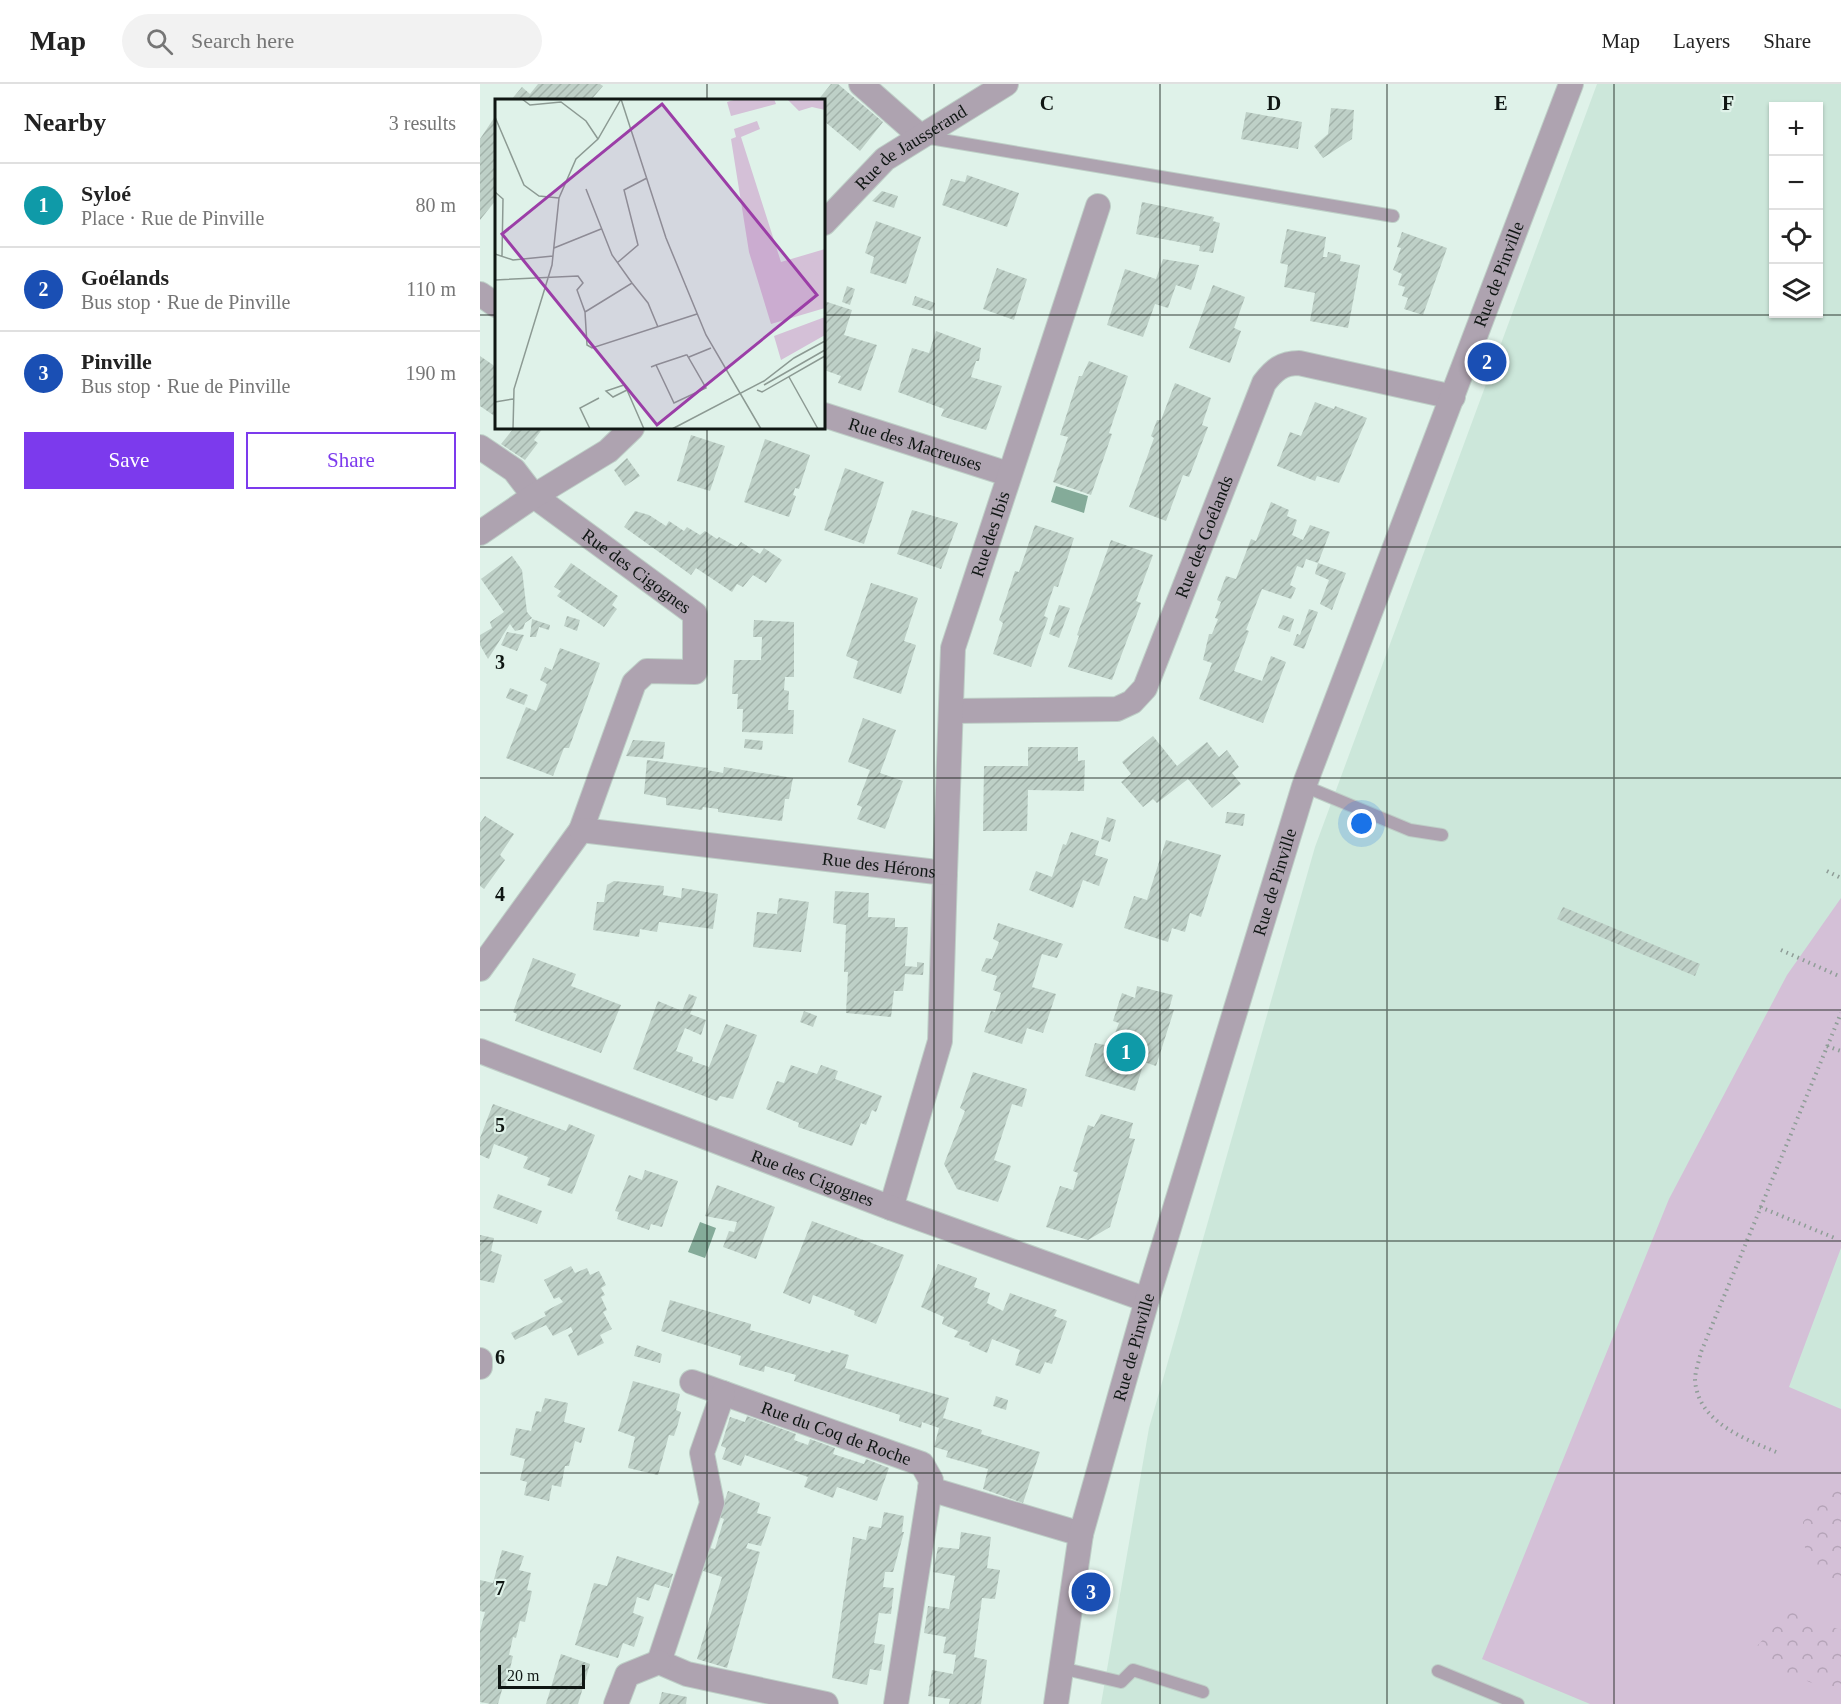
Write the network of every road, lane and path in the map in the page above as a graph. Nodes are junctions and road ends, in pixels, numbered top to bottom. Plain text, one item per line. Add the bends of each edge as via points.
1 (861, 84) edge
2 (1006, 84) edge
3 (1571, 84) edge
4 (920, 136) junction
5 (1098, 206) dead end
6 (1393, 216) dead end
7 (825, 222) edge
8 (480, 294) edge
9 (495, 304) edge
10 (1453, 397) junction
11 (825, 415) edge
12 (631, 429) edge
13 (480, 447) edge
14 (1008, 474) junction
15 (534, 496) junction
16 (480, 533) edge
17 (951, 711) junction
18 (1305, 786) junction
19 (581, 830) junction
20 (1442, 835) dead end
21 (1827, 872) dead end
22 (945, 873) junction
23 (1841, 878) edge
24 (1781, 950) dead end
25 (480, 969) edge
26 (1841, 977) edge
27 (1841, 1013) edge
28 (1827, 1046) junction
29 (480, 1051) edge
30 (1841, 1051) edge
31 (1760, 1207) junction
32 (891, 1208) junction
33 (1837, 1239) dead end
34 (1147, 1300) junction
35 (480, 1360) edge
36 (480, 1367) edge
37 (692, 1382) dead end
38 (723, 1393) junction
39 (1776, 1452) dead end
40 (930, 1489) junction
41 (1081, 1534) junction
42 (659, 1662) junction
43 (1061, 1668) junction
44 (1438, 1671) dead end
45 (1203, 1692) dead end
46 (616, 1704) edge
47 (826, 1704) edge
48 (896, 1704) edge
49 (1056, 1704) edge
50 (1518, 1704) edge

1 - 4 street
2 - 4 street, Rue de Jausserand
3 - 10 street, Rue de Pinville
4 - 6 lane
4 - 7 street, Rue de Jausserand via 868,174
5 - 14 street, Rue des Ibis
8 - 9 street
10 - 17 street, Rue des Goélands via 1299,363 1286,363 1273,371 1264,383 1145,688 1132,702 1117,709
10 - 18 street, Rue de Pinville
11 - 14 street, Rue des Macreuses
12 - 15 street via 608,451
13 - 15 street via 514,470
14 - 17 street, Rue des Ibis via 953,648
15 - 16 street
15 - 19 street, Rue des Cigognes via 695,614 695,672 647,671 634,683
17 - 22 street, Rue des Ibis
18 - 20 lane via 1410,830
18 - 34 street, Rue de Pinville
19 - 22 street, Rue des Hérons
19 - 25 street, Rue des Cigognes
21 - 23 path
22 - 32 street, Rue des Hérons via 940,1041
24 - 26 path
27 - 28 path
28 - 30 path
28 - 31 path
29 - 32 street, Rue des Cigognes
31 - 33 path
31 - 39 path via 1701,1352 1695,1380 1705,1411 1737,1436
32 - 34 street, Rue des Cigognes
34 - 41 street, Rue de Pinville
35 - 36 street
37 - 38 street, Rue du Coq de Roche
38 - 40 street, Rue du Coq de Roche via 922,1464 931,1480
38 - 42 street via 702,1453 712,1503
40 - 41 street
40 - 48 street
41 - 43 street, Rue de Pinville
42 - 46 street via 627,1675
42 - 47 street via 687,1674
43 - 45 lane via 1121,1682 1134,1670
43 - 49 street, Rue de Pinville
44 - 50 lane

